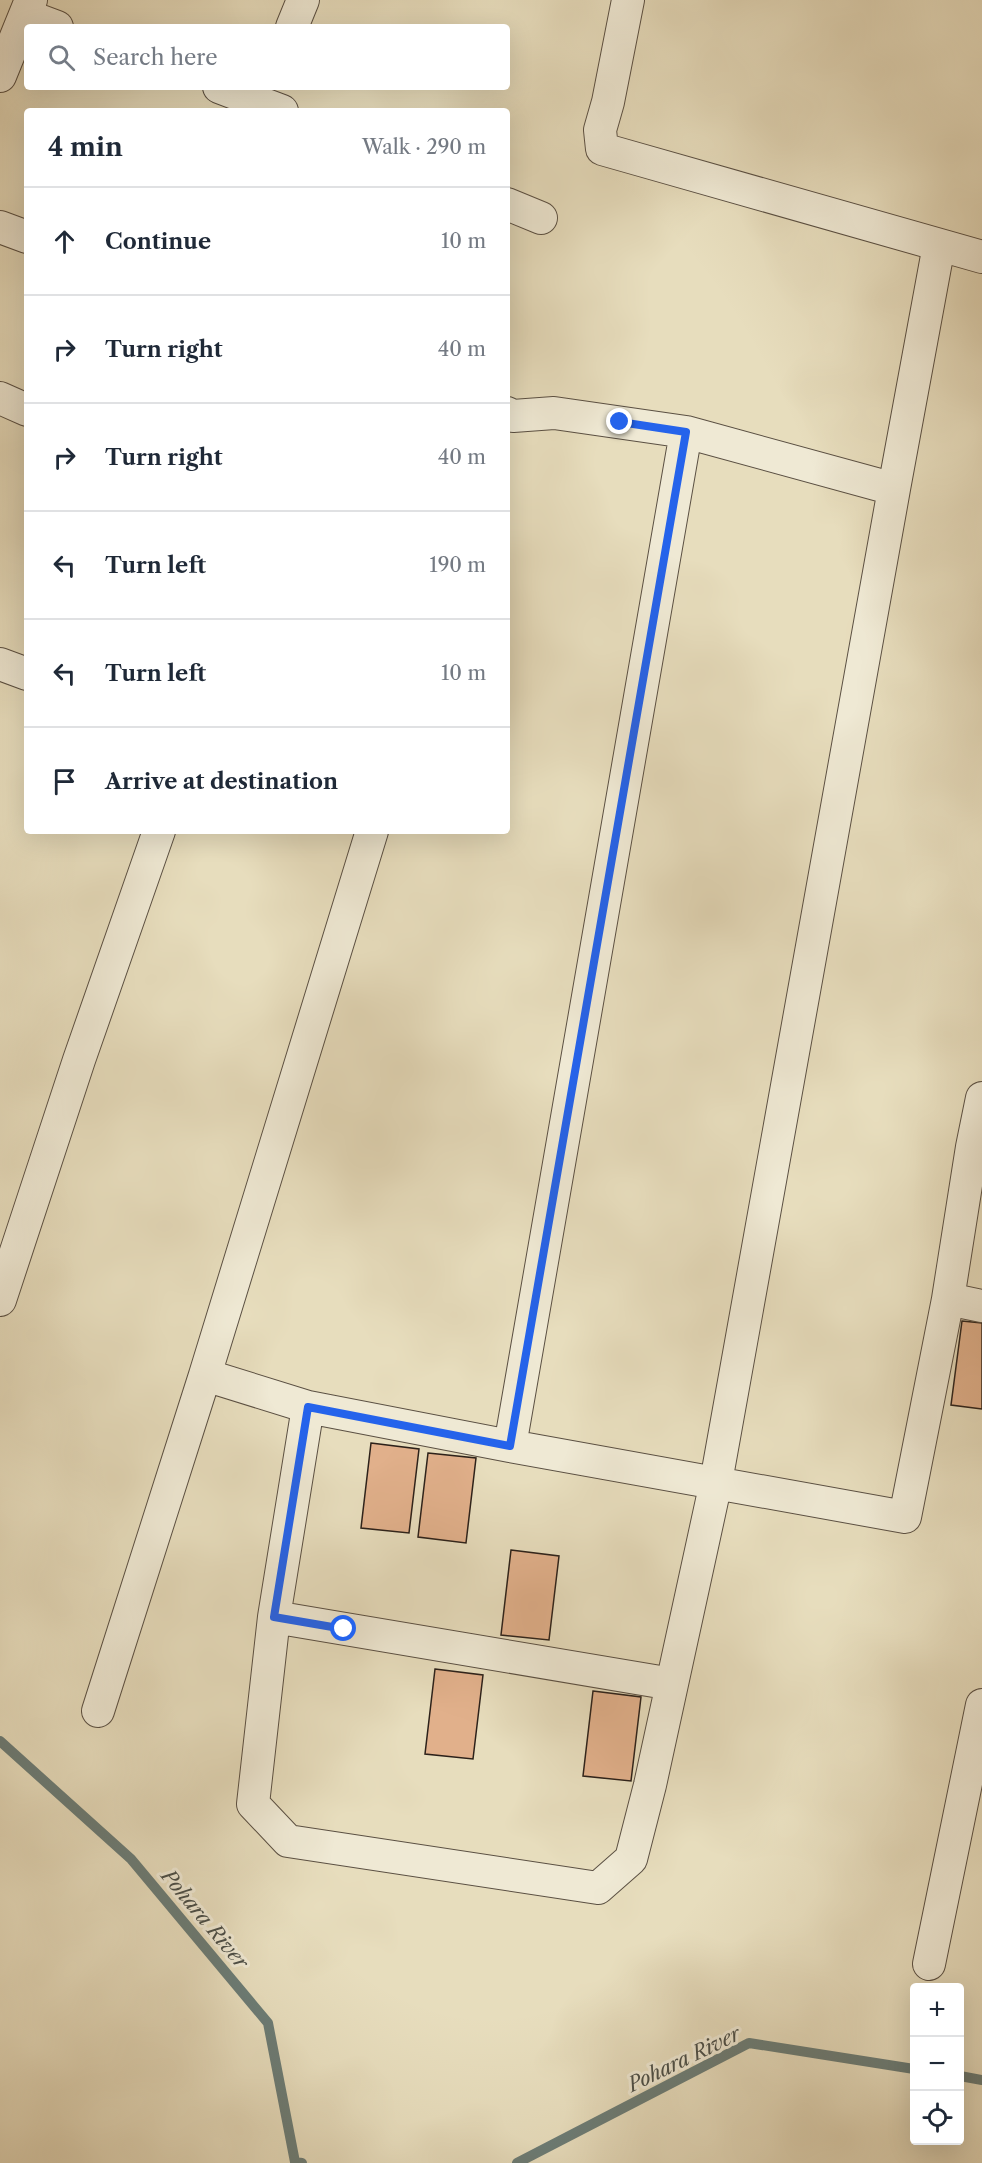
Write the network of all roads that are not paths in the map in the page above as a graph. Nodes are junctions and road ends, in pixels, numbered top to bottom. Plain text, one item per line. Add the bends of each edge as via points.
1 (303, 0) edge
2 (628, 0) edge
3 (28, 8) edge
4 (52, 24) edge
5 (293, 24) edge
6 (0, 76) edge
7 (228, 90) edge
8 (267, 103) edge
9 (510, 205) edge
10 (541, 218) dead end
11 (0, 227) edge
12 (24, 236) edge
13 (939, 245) junction
14 (982, 257) edge
15 (0, 398) edge
16 (24, 409) edge
17 (510, 414) edge
18 (686, 432) junction
19 (894, 489) junction
20 (0, 664) edge
21 (24, 673) edge
22 (158, 834) edge
23 (371, 834) edge
24 (982, 1098) edge
25 (948, 1299) junction
26 (0, 1300) edge
27 (982, 1306) edge
28 (205, 1375) junction
29 (308, 1407) junction
30 (510, 1446) junction
31 (716, 1482) junction
32 (274, 1617) junction
33 (672, 1684) junction
34 (982, 1706) edge
35 (98, 1712) dead end
36 (929, 1964) dead end

1 - 5 street
2 - 13 street via 600,130 602,149
3 - 4 street
3 - 6 street
7 - 8 street
9 - 10 street
11 - 12 street
13 - 14 street
13 - 19 street
15 - 16 street
17 - 18 street via 554,413
18 - 19 street
18 - 30 street
19 - 31 street
20 - 21 street
22 - 26 street
23 - 28 street
24 - 25 street
25 - 27 street
25 - 31 street via 905,1517
28 - 29 street
28 - 35 street
29 - 30 street
29 - 32 street
30 - 31 street
31 - 33 street
32 - 33 street
32 - 33 street via 254,1804 288,1840 598,1888 631,1859
34 - 36 street

